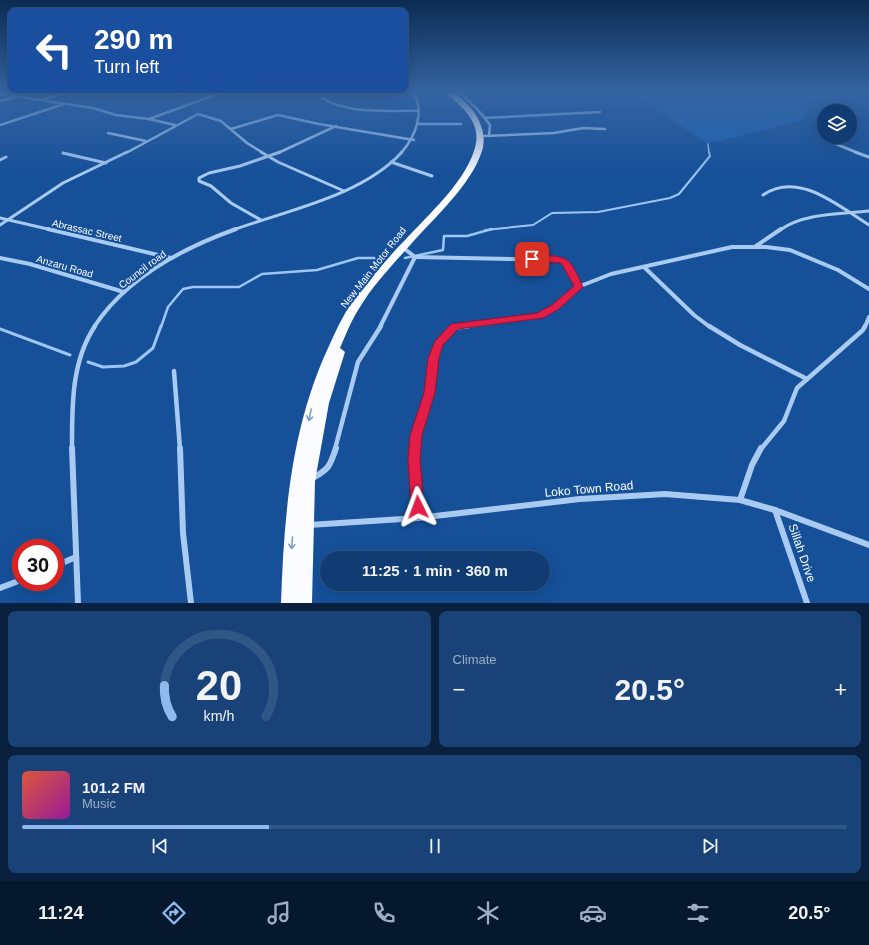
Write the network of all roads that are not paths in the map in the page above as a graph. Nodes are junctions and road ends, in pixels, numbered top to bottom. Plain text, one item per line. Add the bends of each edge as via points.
1 (16, 119) edge
2 (149, 119) edge
3 (187, 119) edge
4 (215, 119) edge
5 (264, 119) edge
6 (300, 119) edge
7 (418, 119) edge
8 (475, 119) edge
9 (480, 119) edge
10 (486, 119) edge
11 (0, 124) edge
12 (418, 124) junction
13 (461, 124) dead end
14 (175, 125) junction
15 (336, 126) junction
16 (230, 129) junction
17 (605, 129) dead end
18 (108, 133) dead end
19 (487, 135) junction
20 (414, 140) junction
21 (146, 141) junction
22 (836, 144) dead end
23 (63, 153) dead end
24 (268, 156) junction
25 (6, 157) dead end
26 (869, 157) edge
27 (0, 160) edge
28 (391, 162) junction
29 (106, 163) junction
30 (432, 176) dead end
31 (344, 191) junction
32 (763, 195) dead end
33 (869, 211) edge
34 (852, 213) junction
35 (0, 218) edge
36 (8, 220) junction
37 (261, 220) junction
38 (0, 225) edge
39 (869, 225) edge
40 (755, 247) junction
41 (410, 254) junction
42 (0, 258) edge
43 (170, 258) junction
44 (644, 267) junction
45 (578, 287) junction
46 (869, 288) edge
47 (124, 292) junction
48 (869, 317) edge
49 (174, 371) dead end
50 (807, 379) junction
51 (307, 481) junction
52 (740, 500) junction
53 (776, 510) junction
54 (418, 518) junction
55 (304, 526) junction
56 (869, 544) edge
57 (76, 557) junction
58 (64, 562) edge
59 (12, 583) edge
60 (0, 588) edge
61 (78, 603) edge
62 (191, 603) edge
63 (290, 603) edge
64 (303, 603) edge
65 (807, 603) edge

1 - 11 street
2 - 14 street
3 - 14 street
4 - 16 street
5 - 16 street
6 - 15 street
7 - 12 street
8 -> 63 highway, New Main Motor Road via 480,136 478,151 466,173 400,248 354,308 333,349 313,402 297,483
9 - 19 highway, New Main Motor Road
10 - 19 street via 490,125
12 - 13 street
12 - 20 street
14 - 21 street
15 - 20 street
15 - 24 street via 310,140
16 - 24 street
17 - 19 street via 571,129 495,137
18 - 21 street
19 - 41 highway, New Main Motor Road via 483,151 472,173
20 - 28 street, Council road
21 - 29 street
22 - 26 street
23 - 29 street
24 - 31 street
24 - 37 street via 199,178 199,181 211,186 231,203
25 - 27 street
28 - 30 street
28 - 31 street, Council road
29 - 36 street via 63,183
31 - 37 street, Council road via 295,211
32 - 34 street via 778,189 804,187
33 - 34 street
34 - 39 street
34 - 40 street via 796,221
35 - 36 street, Abrassac Street
36 - 38 street
36 - 43 street, Abrassac Street
37 - 43 street, Council road via 211,238
40 - 44 street via 732,247
40 - 46 street via 797,252 838,270
41 - 45 street via 560,260 570,270
41 - 51 highway, New Main Motor Road via 360,309 340,350 322,403
41 - 51 street via 384,321 358,362 330,466 326,471
42 - 47 street, Anzaru Road via 30,264
43 - 47 street, Council road
44 - 45 street via 611,274
44 - 50 street via 661,280 694,314 724,336
45 - 54 street via 555,307 539,316 455,327 438,343 430,393 416,435 414,459
47 - 57 street, Council road via 95,326 76,367 72,454
48 - 50 street via 863,330
49 - 62 street via 180,438 183,533
50 - 52 street via 798,384 784,422 757,454
51 - 55 highway, New Main Motor Road
52 - 53 street, Loko Town Road
52 - 54 street, Loko Town Road via 700,496 637,495
53 - 56 street, Loko Town Road
53 - 65 street, Sillah Drive
54 - 55 street, Loko Town Road
55 - 64 highway, New Main Motor Road
57 - 58 street
57 - 61 street, Council road
59 - 60 street

